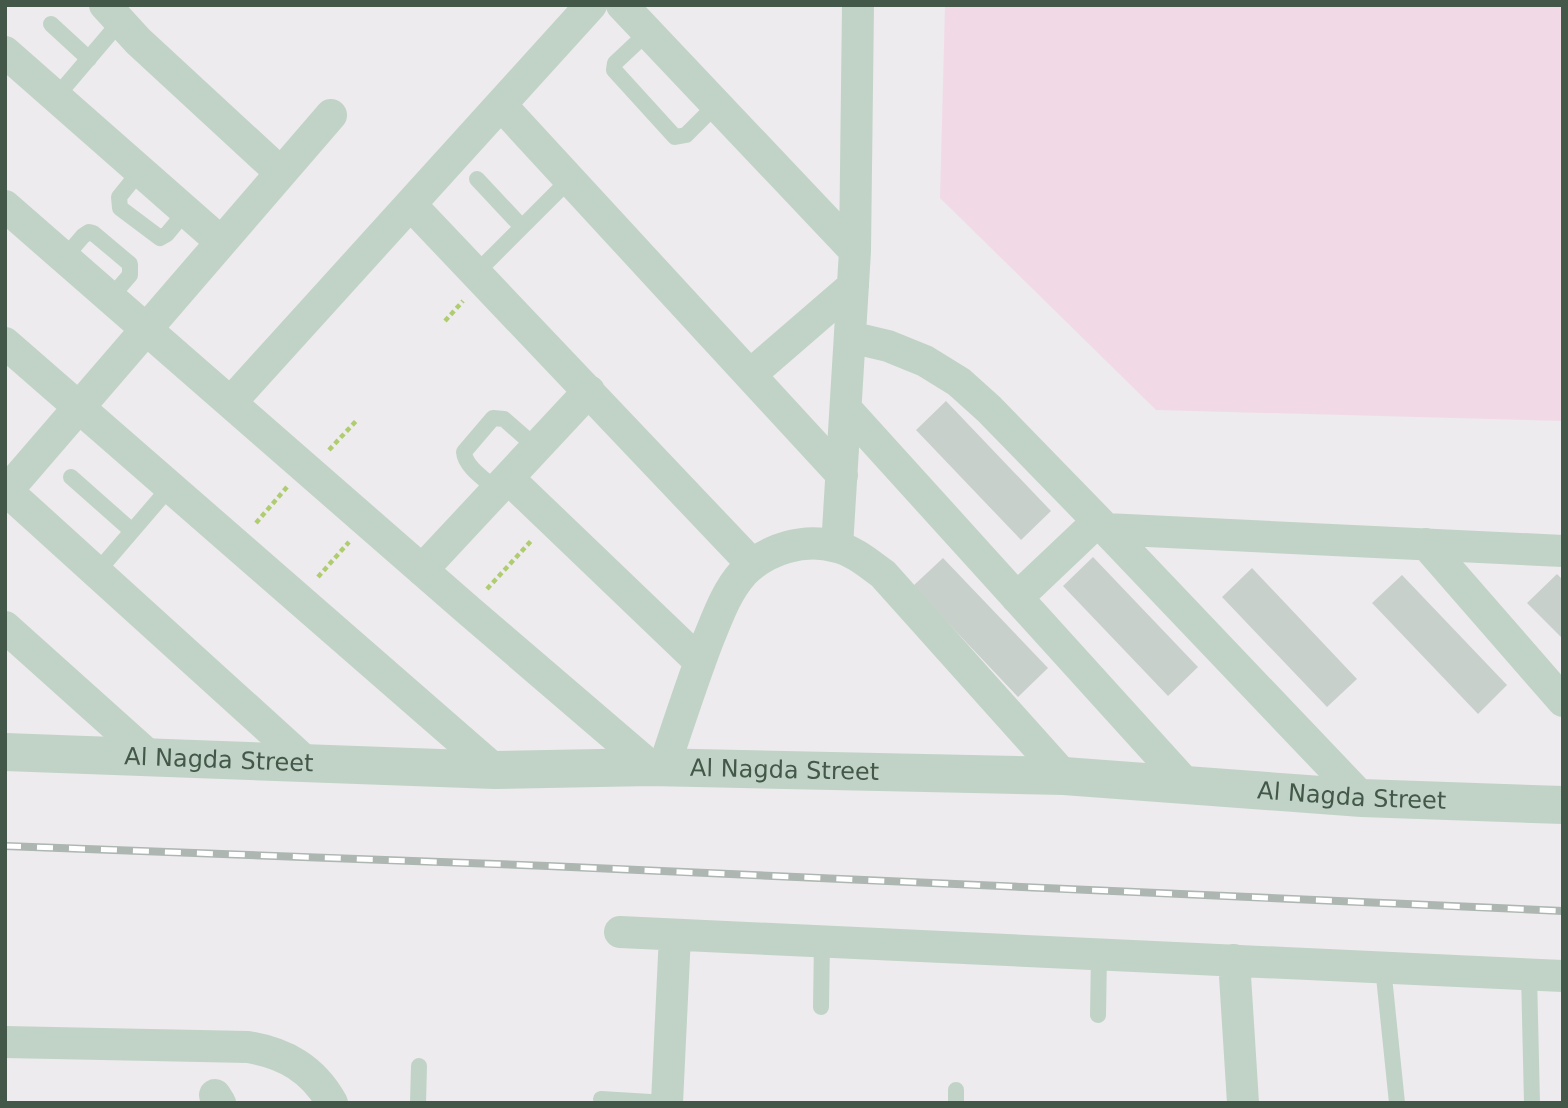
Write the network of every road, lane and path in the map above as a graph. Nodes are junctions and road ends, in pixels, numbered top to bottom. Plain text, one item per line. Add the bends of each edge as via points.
1 (591, 5) edge
2 (622, 5) edge
3 (858, 5) edge
4 (112, 14) edge
5 (51, 24) dead end
6 (646, 33) junction
7 (5, 52) edge
8 (89, 59) junction
9 (56, 97) junction
10 (716, 105) junction
11 (501, 106) junction
12 (331, 115) dead end
13 (281, 173) junction
14 (477, 179) dead end
15 (570, 180) junction
16 (411, 205) junction
17 (5, 206) edge
18 (522, 227) junction
19 (221, 242) junction
20 (855, 251) junction
21 (476, 273) junction
22 (853, 286) junction
23 (148, 329) junction
24 (850, 337) junction
25 (5, 343) edge
26 (750, 376) junction
27 (589, 391) junction
28 (231, 402) junction
29 (79, 407) junction
30 (846, 409) junction
31 (357, 420) dead end
32 (536, 447) junction
33 (307, 469) junction
34 (842, 475) junction
35 (71, 477) dead end
36 (502, 484) junction
37 (170, 487) junction
38 (6, 492) edge
39 (552, 519) junction
40 (367, 521) junction
41 (1102, 525) junction
42 (132, 531) junction
43 (1426, 544) junction
44 (237, 545) junction
45 (837, 547) junction
46 (1563, 551) edge
47 (752, 564) junction
48 (422, 570) junction
49 (97, 572) junction
50 (1017, 598) junction
51 (299, 599) junction
52 (468, 610) junction
53 (5, 627) edge
54 (699, 662) junction
55 (1563, 701) edge
56 (5, 752) edge
57 (150, 757) junction
58 (307, 763) junction
59 (657, 767) junction
60 (495, 770) junction
61 (1064, 776) junction
62 (1186, 784) junction
63 (1362, 798) junction
64 (1563, 805) edge
65 (620, 932) dead end
66 (675, 935) junction
67 (822, 941) junction
68 (1099, 954) junction
69 (1234, 960) junction
70 (1383, 967) junction
71 (1529, 974) junction
72 (1563, 976) edge
73 (821, 1007) dead end
74 (1098, 1015) dead end
75 (5, 1042) edge
76 (419, 1066) dead end
77 (601, 1099) dead end
78 (332, 1103) edge
79 (418, 1103) edge
80 (667, 1103) edge
81 (1243, 1103) edge
82 (1397, 1103) edge
83 (1532, 1103) edge

1 - 11 street
2 - 6 street
3 - 20 street
4 - 8 lane
4 - 13 street
5 - 8 lane
6 - 10 street
6 - 10 lane via 615,63 614,70 675,137 686,135
7 - 9 street
8 - 9 lane
9 - 19 street
10 - 20 street
11 - 15 street
11 - 16 street
12 - 13 street
13 - 19 street
14 - 18 lane
15 - 18 lane
15 - 26 street
16 - 21 street
16 - 28 street
17 - 23 street
18 - 21 lane
19 - 23 street
20 - 22 street
21 - 27 street
22 - 24 street
22 - 26 street
23 - 28 street
23 - 29 street
24 - 30 street
24 - 41 street via 925,361 959,382
25 - 29 street
26 - 34 street
27 - 32 street
27 - 47 street
28 - 33 street
29 - 37 street
29 - 38 street
30 - 34 street
30 - 50 street
31 - 33 path
32 - 36 street
32 - 36 lane via 504,419 494,418 463,456
33 - 40 street
33 - 44 path
34 - 45 street
35 - 42 lane
36 - 39 street
36 - 48 street
37 - 42 lane
37 - 44 street
38 - 49 street
39 - 52 path
39 - 54 street
40 - 48 street
40 - 51 path
41 - 43 street
41 - 50 street
41 - 63 street
42 - 49 lane
43 - 46 street
43 - 55 street
44 - 51 street
45 - 47 street via 808,543 786,547
45 - 61 street via 883,574
47 - 54 street via 724,600
48 - 52 street
49 - 58 street
50 - 62 street
51 - 60 street
52 - 59 street
53 - 57 street
54 - 59 street
56 - 57 street, Al Nagda Street
57 - 58 street, Al Nagda Street
58 - 60 street, Al Nagda Street
59 - 60 street, Al Nagda Street
59 - 61 street, Al Nagda Street
61 - 62 street, Al Nagda Street
62 - 63 street, Al Nagda Street
63 - 64 street, Al Nagda Street
65 - 66 street
66 - 67 street
66 - 80 street
67 - 68 street
67 - 73 lane
68 - 69 street
68 - 74 lane
69 - 70 street
69 - 81 street
70 - 71 street
70 - 82 lane
71 - 72 street
71 - 83 lane
75 - 78 street via 267,1050 302,1066
76 - 79 lane
77 - 80 lane

